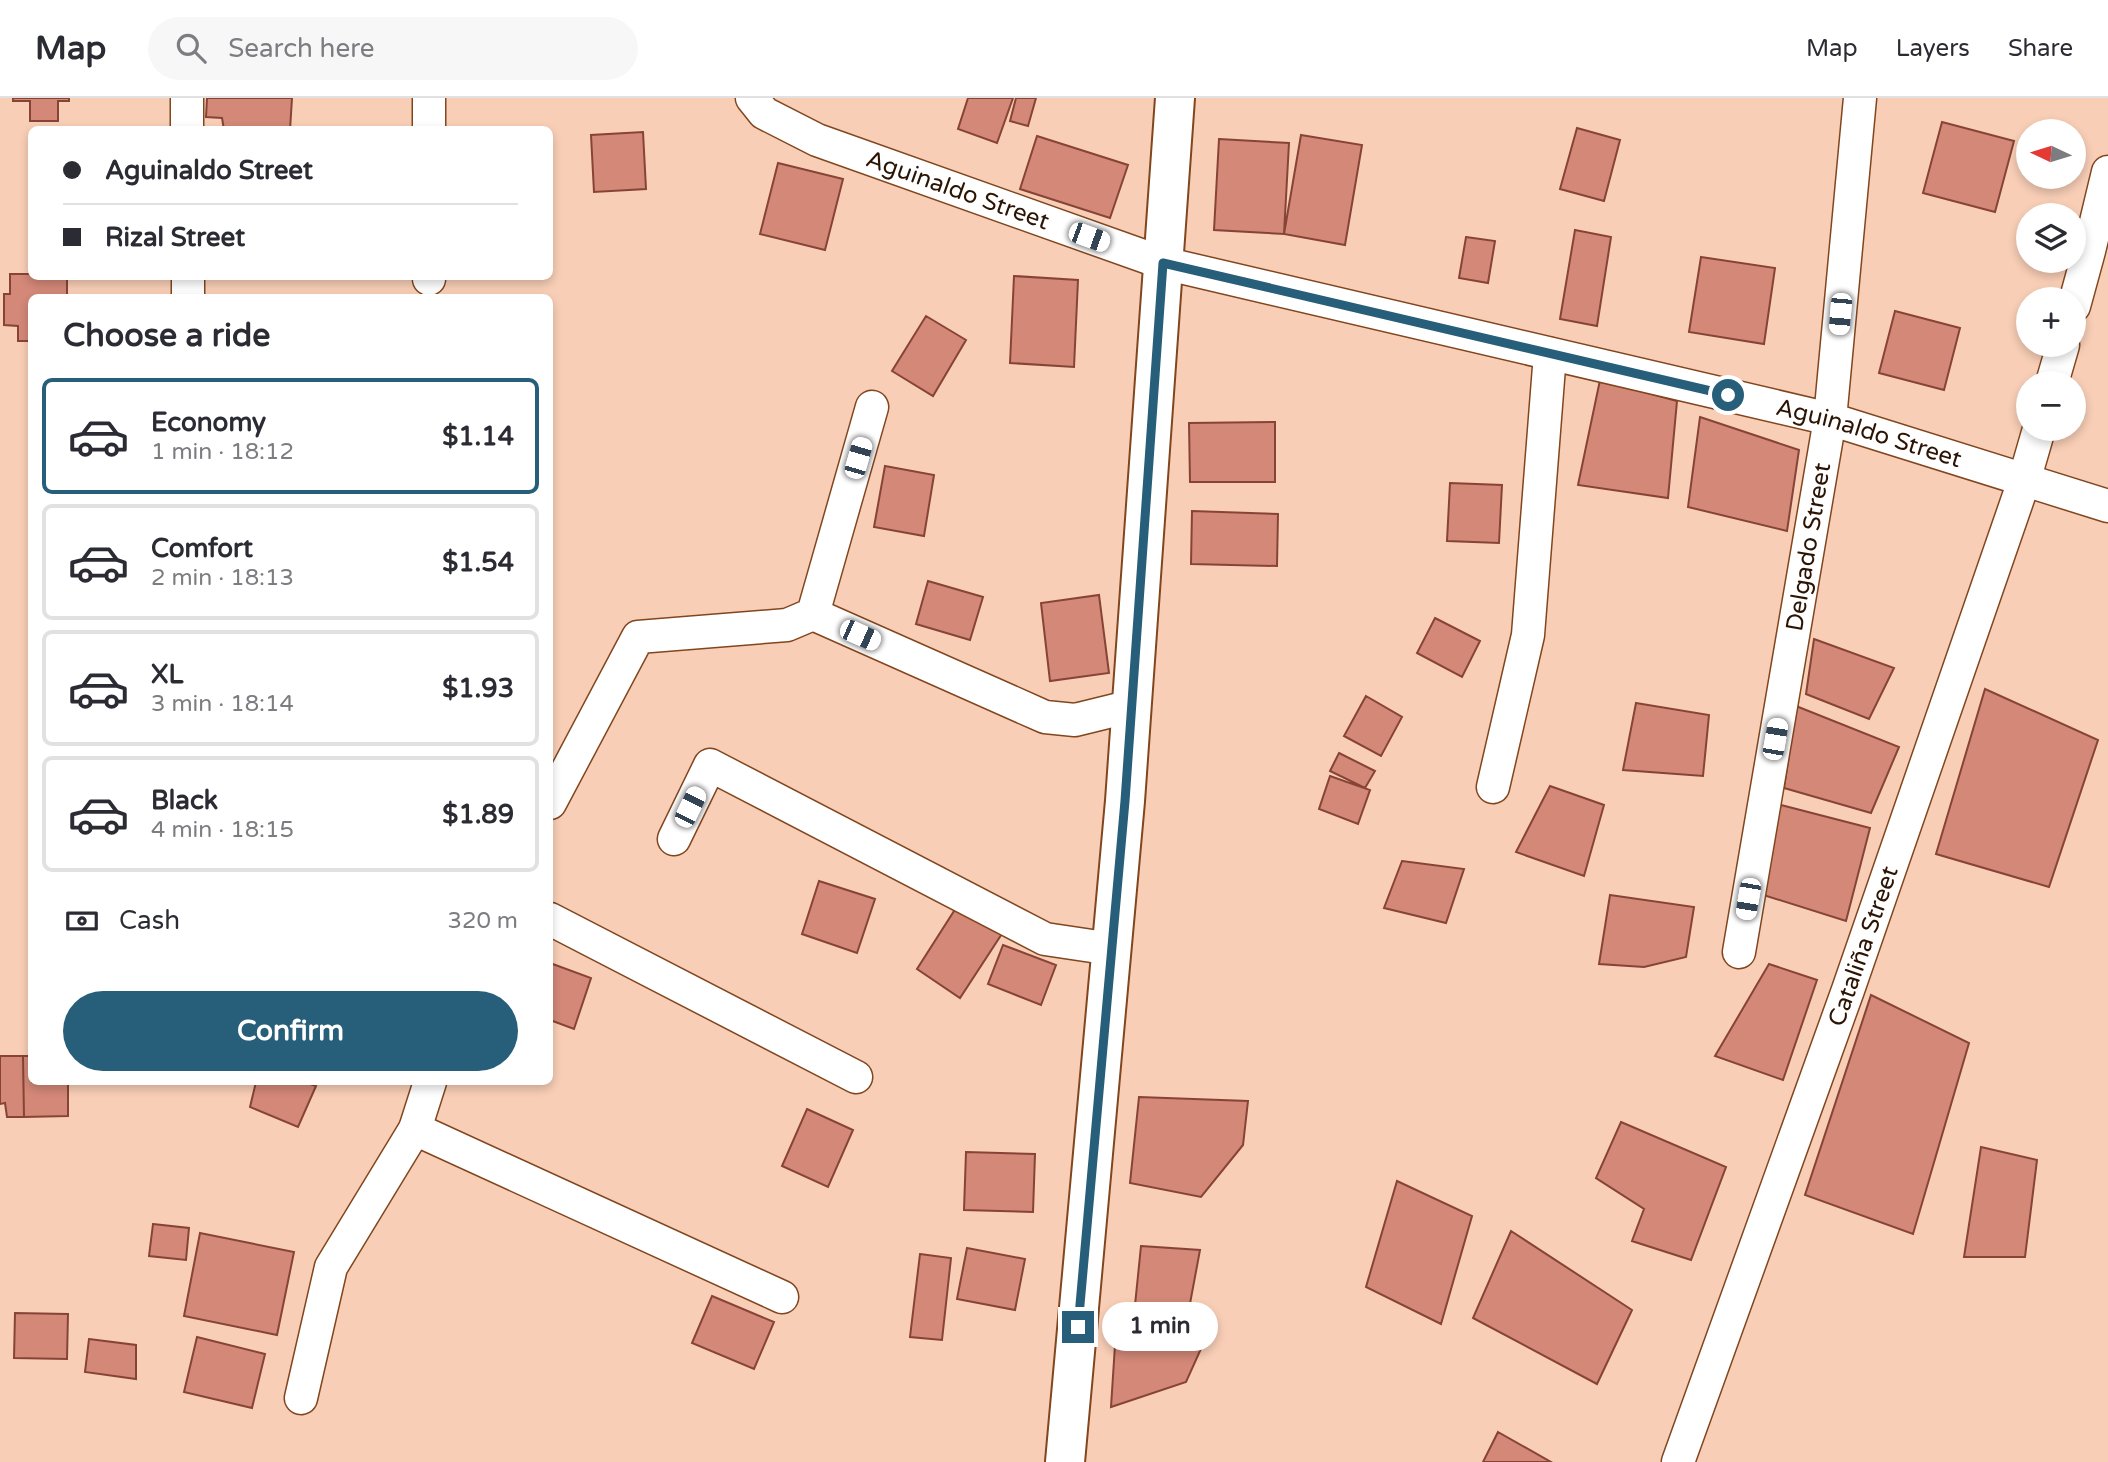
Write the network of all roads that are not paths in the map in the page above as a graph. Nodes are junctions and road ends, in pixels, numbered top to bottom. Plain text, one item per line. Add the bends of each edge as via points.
1 (187, 98) edge
2 (429, 98) edge
3 (752, 98) edge
4 (1175, 98) edge
5 (1860, 98) edge
6 (187, 126) edge
7 (429, 126) edge
8 (2108, 172) edge
9 (1163, 263) junction
10 (2079, 287) edge
11 (1550, 354) junction
12 (872, 407) dead end
13 (1830, 419) junction
14 (2036, 441) edge
15 (2024, 481) junction
16 (2108, 506) edge
17 (813, 614) junction
18 (1132, 706) junction
19 (1493, 787) dead end
20 (553, 797) edge
21 (674, 839) dead end
22 (553, 921) edge
23 (1112, 949) junction
24 (1739, 952) dead end
25 (856, 1077) dead end
26 (429, 1085) edge
27 (415, 1129) junction
28 (782, 1297) dead end
29 (301, 1398) dead end
30 (1065, 1462) edge
31 (1678, 1462) edge

1 - 6 street
2 - 7 street
3 - 9 street, Aguinaldo Street via 764,113 817,140
4 - 9 street
5 - 13 street, Delgado Street
8 - 10 street
9 - 11 street, Aguinaldo Street
9 - 18 street
11 - 13 street, Aguinaldo Street
11 - 19 street via 1528,635
12 - 17 street
13 - 15 street, Aguinaldo Street
13 - 24 street, Delgado Street
14 - 15 street, Cataliña Street
15 - 16 street, Aguinaldo Street
15 - 31 street, Cataliña Street
17 - 18 street via 1045,717 1075,720
17 - 20 street via 787,625 638,637
18 - 23 street
21 - 23 street via 710,765 1045,939
22 - 25 street
23 - 30 street
26 - 27 street
27 - 28 street
27 - 29 street via 331,1267

